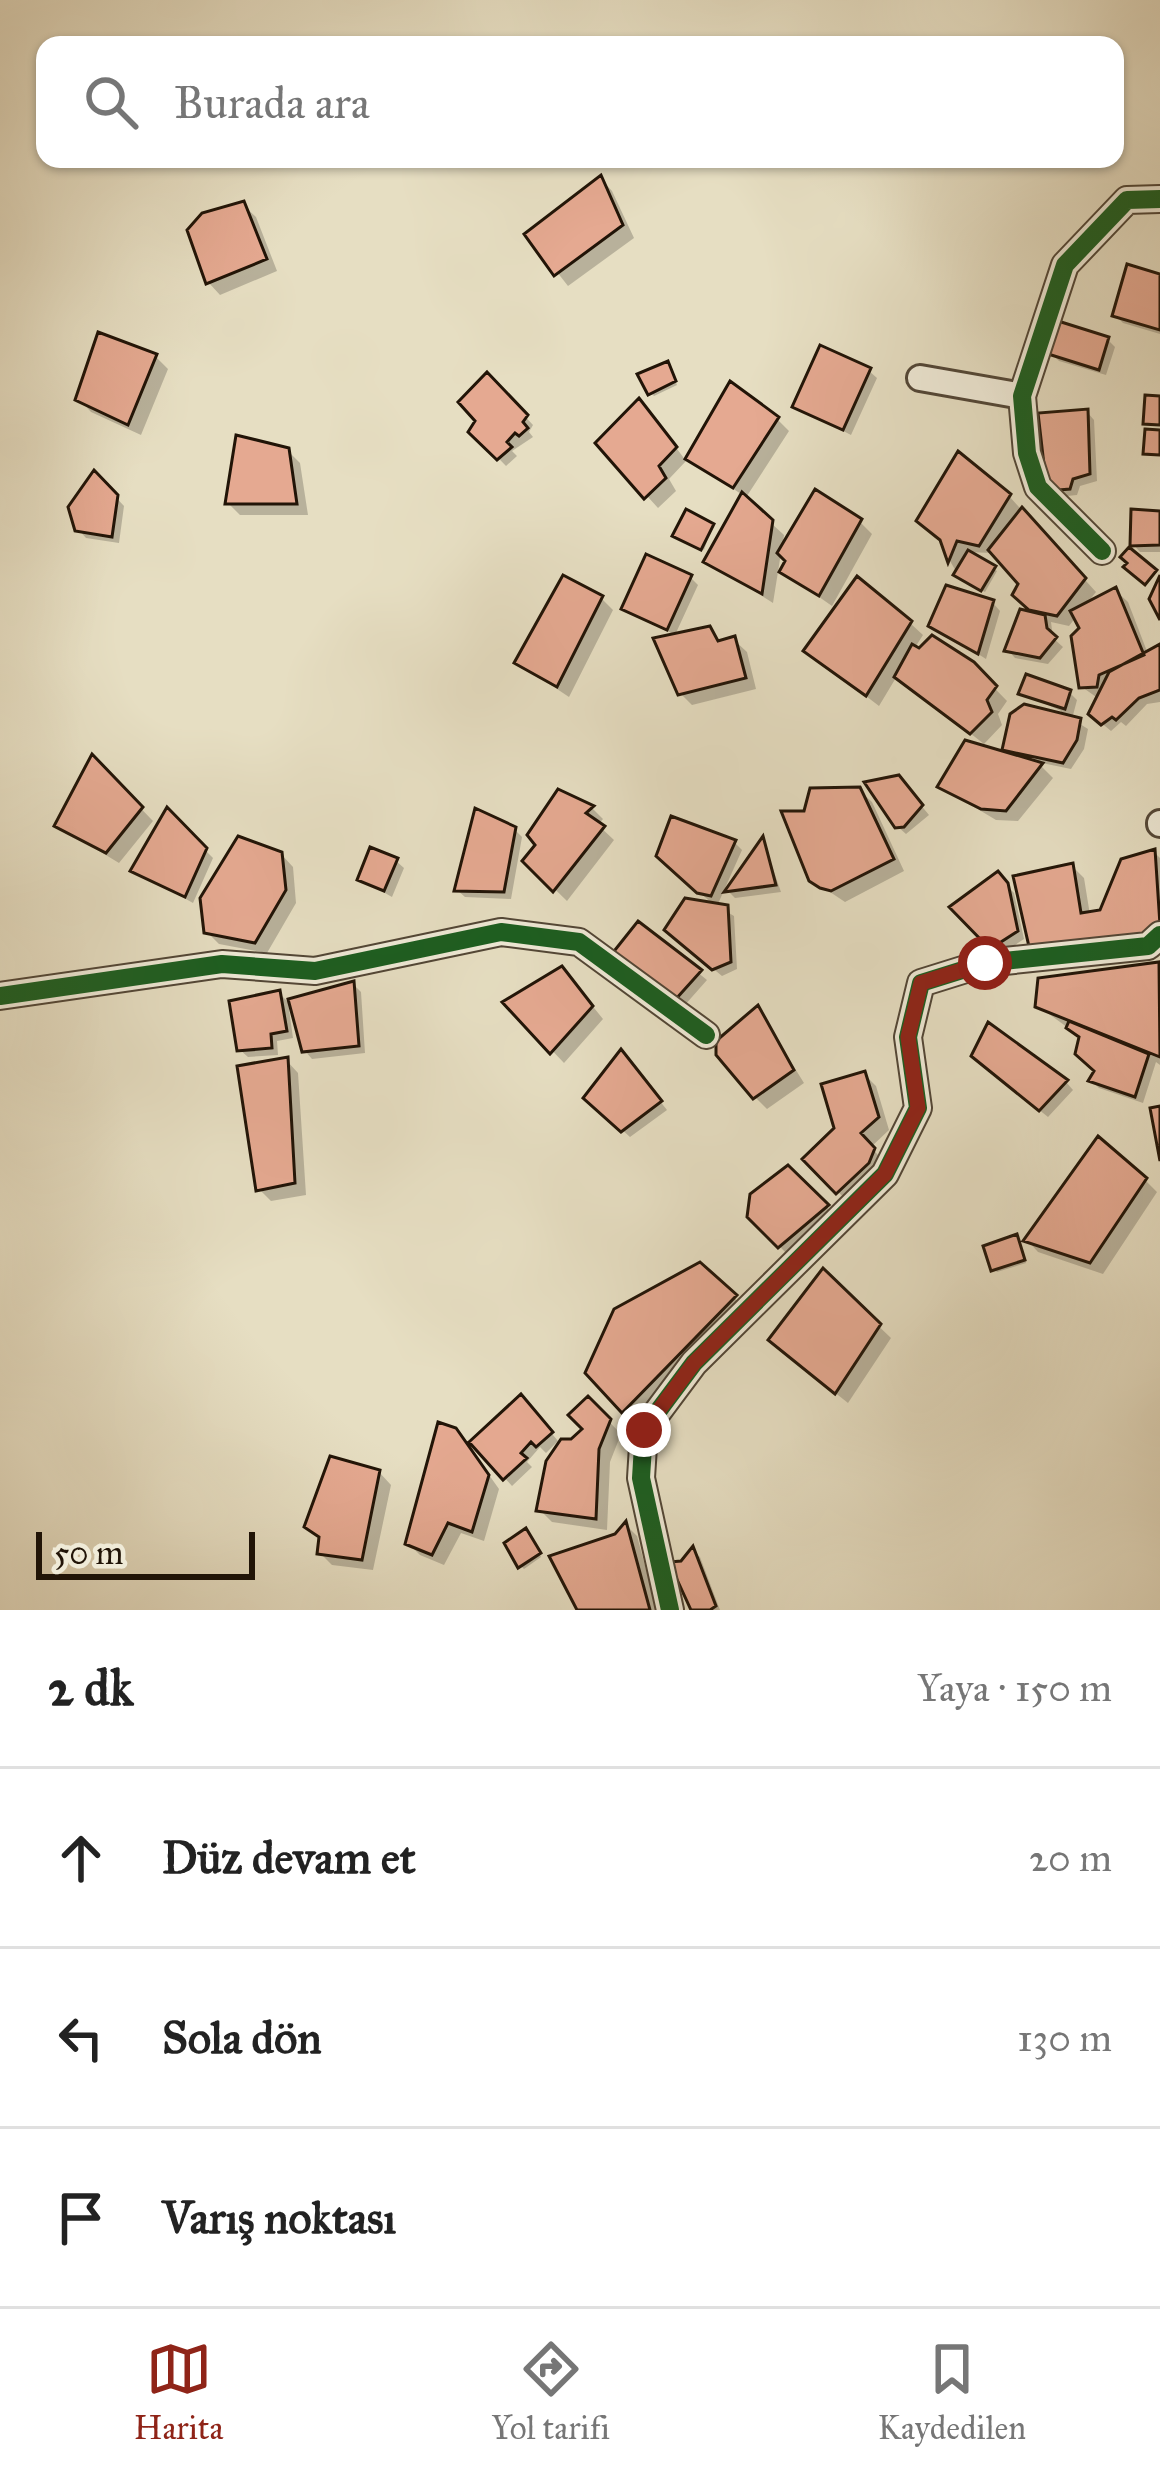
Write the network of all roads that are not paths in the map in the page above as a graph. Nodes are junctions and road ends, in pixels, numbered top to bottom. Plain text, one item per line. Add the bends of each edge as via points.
1 (1160, 200) edge
2 (920, 378) dead end
3 (1022, 396) junction
4 (1102, 551) dead end
5 (1160, 935) edge
6 (0, 996) edge
7 (706, 1035) dead end
8 (670, 1610) edge

1 - 3 street via 1127,200 1065,265
2 - 3 street
3 - 4 street via 1038,488
5 - 8 street via 1148,946 985,963 921,983 908,1037 918,1108 885,1174 694,1363 644,1430 641,1478
6 - 7 street via 222,964 315,971 501,932 579,942

